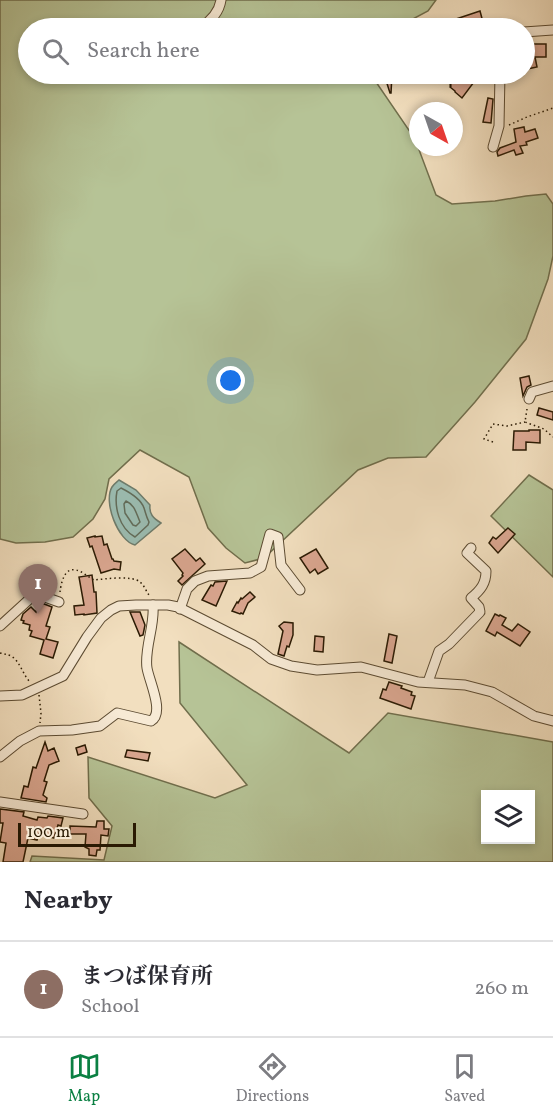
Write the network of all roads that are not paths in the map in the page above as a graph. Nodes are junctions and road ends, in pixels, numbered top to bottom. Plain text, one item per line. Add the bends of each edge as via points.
1 (221, 0) edge
2 (213, 18) edge
3 (553, 30) edge
4 (535, 31) edge
5 (499, 84) edge
6 (493, 147) dead end
7 (553, 386) edge
8 (529, 399) road end
9 (471, 548) dead end
10 (300, 590) dead end
11 (59, 602) road end
12 (154, 605) junction
13 (180, 609) junction
14 (0, 626) edge
15 (428, 682) junction
16 (0, 696) edge
17 (553, 721) edge
18 (0, 757) edge
19 (0, 802) edge
20 (83, 814) dead end

1 - 2 street
3 - 4 street
5 - 6 street via 499,126
7 - 8 street via 531,392
9 - 15 street via 467,553 486,571 486,580 471,598 480,612 440,651
10 - 13 street via 281,565 278,537 270,534 261,567 250,573 208,576 195,581 187,589
11 - 14 street via 35,594
12 - 13 street
12 - 16 street via 119,606 111,610 87,637 63,676 22,695
12 - 18 street via 147,667 155,719 117,713 100,726 39,731
13 - 15 street via 291,666 317,670 361,667
15 - 17 street via 492,692 534,716
19 - 20 street

